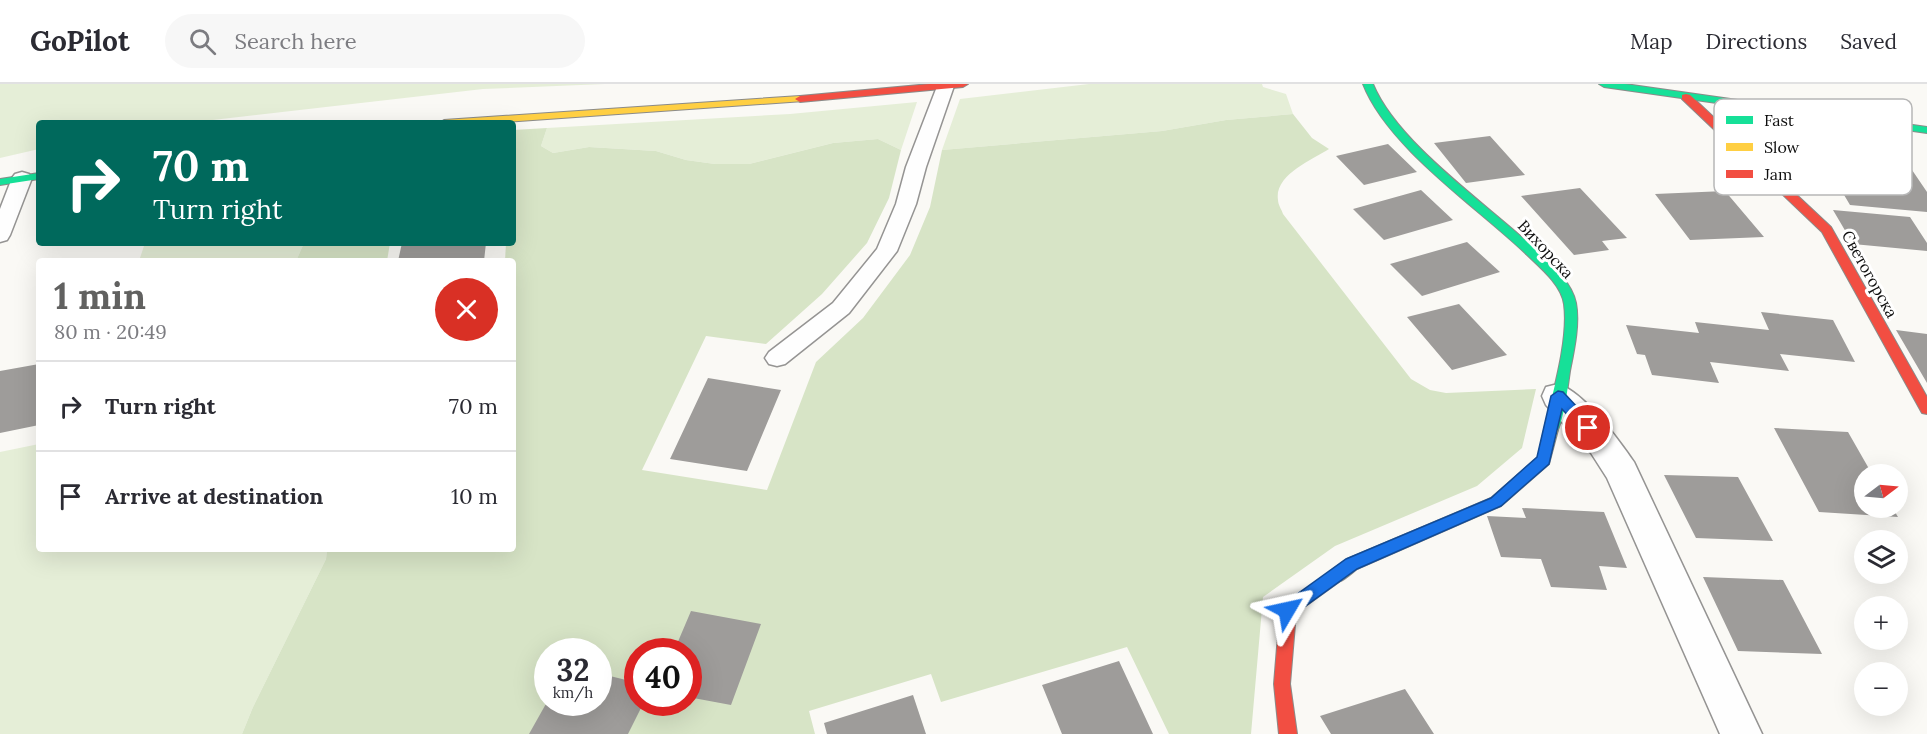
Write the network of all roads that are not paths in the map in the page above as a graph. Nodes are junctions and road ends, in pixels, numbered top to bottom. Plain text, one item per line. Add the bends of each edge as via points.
1 (1368, 84) edge
2 (1604, 84) edge
3 (954, 85) edge
4 (1686, 97) junction
5 (1714, 101) edge
6 (490, 120) edge
7 (1714, 124) edge
8 (1912, 128) edge
9 (1927, 130) edge
10 (30, 177) edge
11 (0, 182) edge
12 (1789, 195) edge
13 (0, 235) edge
14 (777, 358) dead end
15 (1558, 396) junction
16 (1927, 409) edge
17 (1288, 734) edge
18 (1741, 734) edge

1 - 15 street, Вихорска via 1376,104 1395,125 1557,279 1570,301
2 - 4 street
3 - 6 street
3 - 14 lane via 916,167 887,251 840,308
4 - 5 street
4 - 7 street, Светогорска
8 - 9 street
10 - 11 street
10 - 13 lane
12 - 16 street, Светогорска via 1827,231
15 - 17 street, Вихорска via 1544,460 1496,502 1352,564 1287,610 1282,684
15 - 18 street via 1603,444 1622,472

